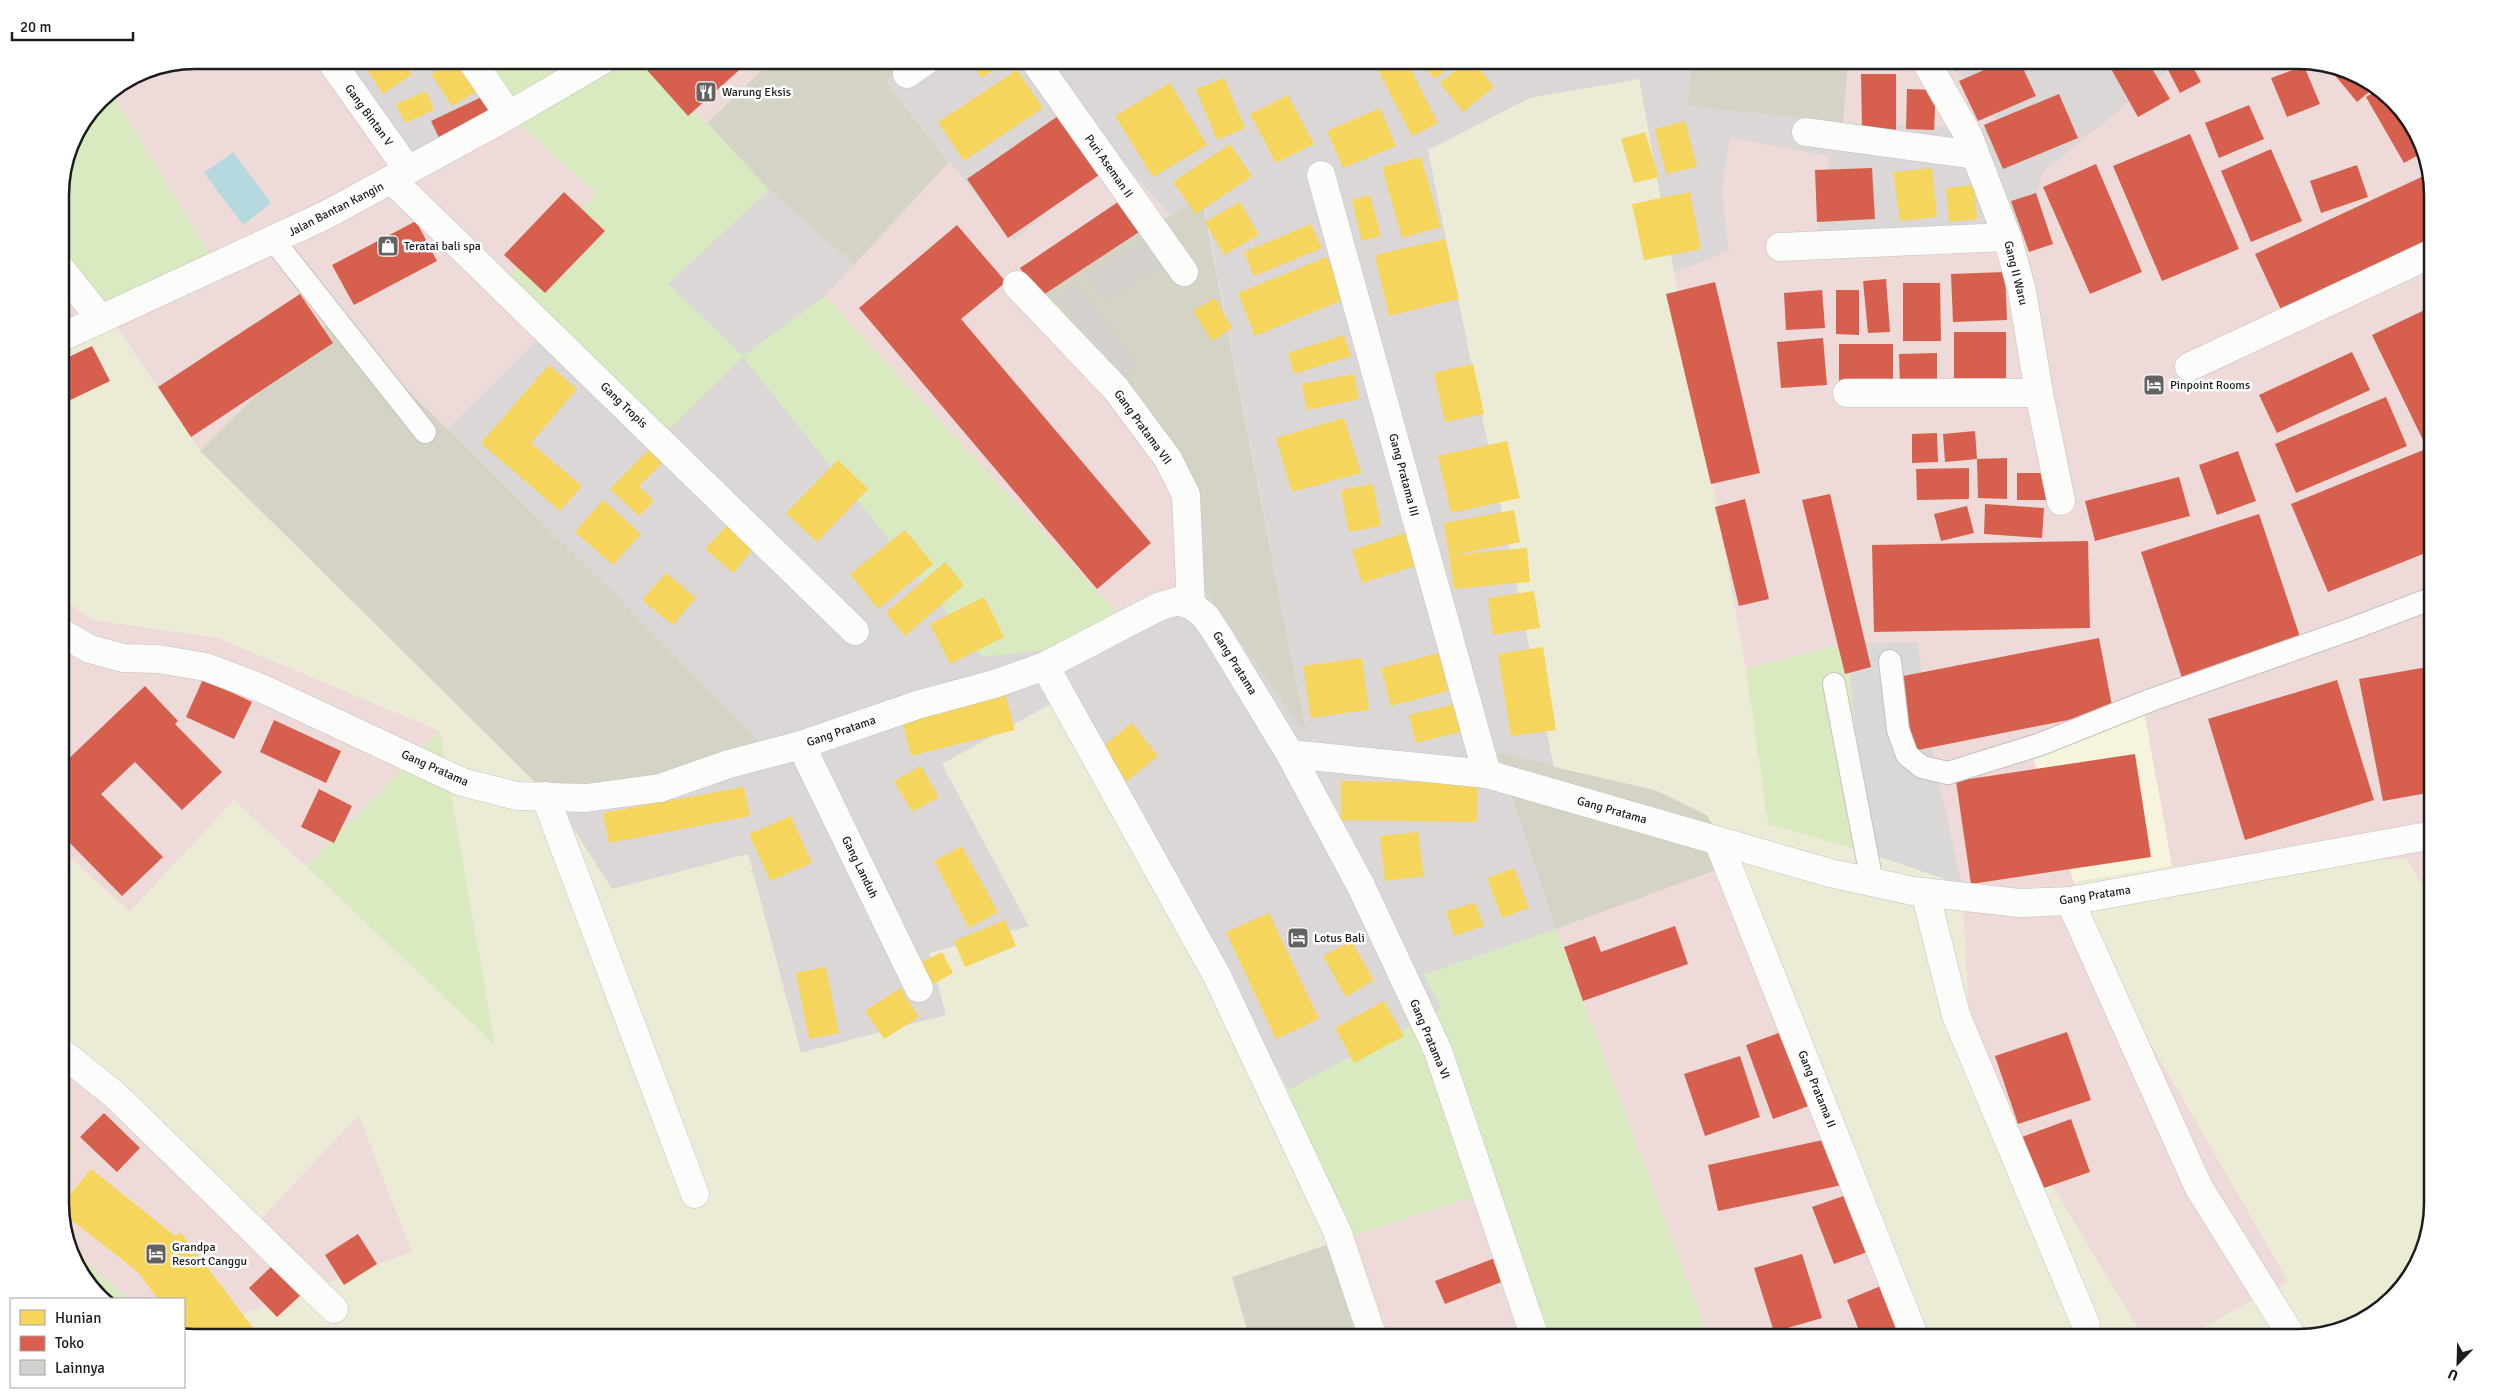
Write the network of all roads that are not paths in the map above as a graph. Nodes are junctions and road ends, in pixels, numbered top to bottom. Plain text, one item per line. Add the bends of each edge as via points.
1 (335, 69) edge
2 (477, 69) edge
3 (588, 69) edge
4 (1040, 69) edge
5 (1930, 69) edge
6 (509, 115) junction
7 (1806, 132) dead end
8 (1975, 155) junction
9 (400, 175) junction
10 (1321, 175) dead end
11 (2007, 237) junction
12 (274, 241) junction
13 (1780, 247) dead end
14 (2424, 257) edge
15 (1184, 272) dead end
16 (69, 279) edge
17 (1017, 285) dead end
18 (100, 318) junction
19 (69, 334) edge
20 (2189, 367) dead end
21 (1847, 393) dead end
22 (2039, 393) junction
23 (424, 432) dead end
24 (2061, 501) dead end
25 (2424, 601) edge
26 (1191, 604) junction
27 (854, 631) road end
28 (69, 637) edge
29 (1890, 661) dead end
30 (1045, 666) junction
31 (1834, 684) dead end
32 (801, 745) junction
33 (1290, 754) junction
34 (1487, 774) junction
35 (545, 796) junction
36 (2424, 837) edge
37 (1718, 841) junction
38 (1872, 882) junction
39 (1925, 892) junction
40 (2070, 901) junction
41 (919, 988) dead end
42 (69, 1058) edge
43 (695, 1194) dead end
44 (334, 1309) dead end
45 (2086, 1325) dead end
46 (1370, 1329) edge
47 (1532, 1329) edge
48 (1911, 1329) edge
49 (2287, 1329) edge

1 - 9 street, Gang Bintan V
2 - 6 street
3 - 6 street, Jalan Bantan Kangin
4 - 15 street, Puri Aseman II
5 - 8 street, Gang II Waru via 1968,135
6 - 9 street, Jalan Bantan Kangin
7 - 8 street
8 - 11 street, Gang II Waru
9 - 12 street, Jalan Bantan Kangin
9 - 27 street, Gang Tropis
10 - 34 street, Gang Pratama III
11 - 13 street
11 - 22 street, Gang II Waru via 2022,291
12 - 18 street, Jalan Bantan Kangin
12 - 23 lane
14 - 20 street
16 - 18 street
17 - 26 street, Gang Pratama VII via 1116,388 1168,459 1186,495
18 - 19 street, Jalan Bantan Kangin
21 - 22 street
22 - 24 street, Gang II Waru
25 - 29 lane via 2151,700 2040,744 1948,773 1922,767 1907,755 1898,730
26 - 30 street, Gang Pratama via 1178,601 1158,607
26 - 33 street, Gang Pratama via 1216,632
28 - 35 street, Gang Pratama via 90,649 122,658 206,668 252,685 462,782 517,796
30 - 32 street, Gang Pratama
30 - 46 street via 1217,976 1337,1231
31 - 38 lane
32 - 35 street, Gang Pratama via 729,764 660,788 586,798
32 - 41 street, Gang Landuh
33 - 34 street, Gang Pratama
33 - 47 street, Gang Pratama VI via 1361,886 1438,1051
34 - 37 street, Gang Pratama
35 - 43 street
36 - 40 street, Gang Pratama
37 - 38 street, Gang Pratama
37 - 48 street, Gang Pratama II
38 - 39 street, Gang Pratama
39 - 40 street, Gang Pratama via 2019,903
39 - 45 street via 1956,1015
40 - 49 street via 2199,1188
42 - 44 street via 115,1095

